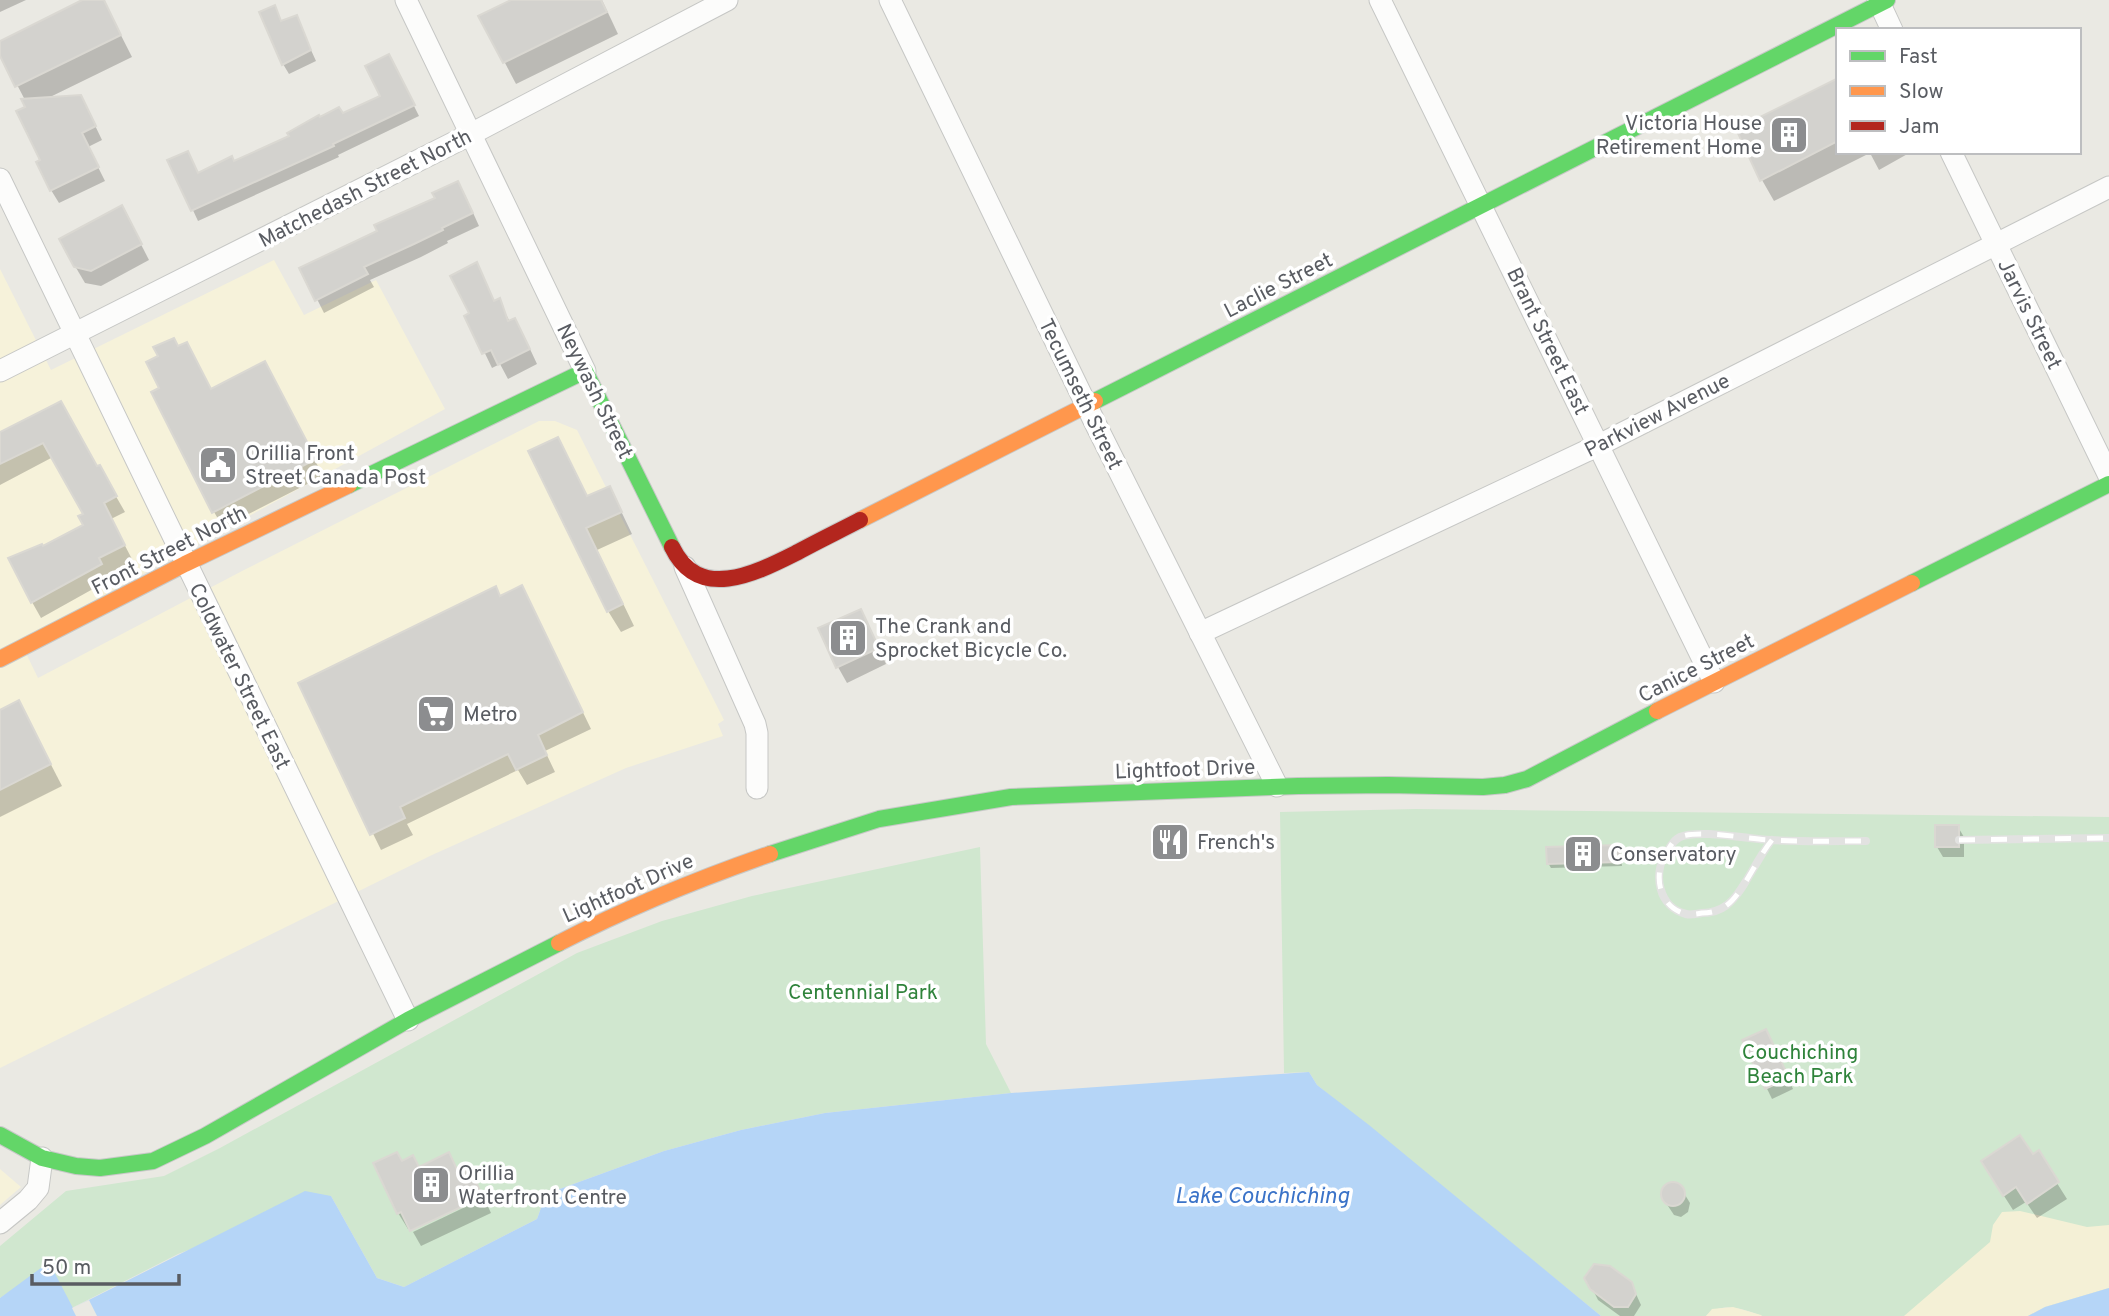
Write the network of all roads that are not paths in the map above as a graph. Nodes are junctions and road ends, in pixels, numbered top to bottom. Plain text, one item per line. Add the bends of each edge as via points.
1 (406, 0) edge
2 (727, 0) edge
3 (890, 0) edge
4 (1381, 0) edge
5 (1882, 1) edge
6 (1891, 28) edge
7 (471, 134) junction
8 (1952, 154) edge
9 (0, 179) edge
10 (2109, 187) edge
11 (1482, 205) junction
12 (1996, 245) junction
13 (74, 335) junction
14 (0, 371) edge
15 (585, 371) junction
16 (1086, 405) junction
17 (1599, 445) junction
18 (2109, 476) edge
19 (2109, 484) edge
20 (185, 564) junction
21 (685, 567) junction
22 (1200, 633) junction
23 (0, 659) edge
24 (1714, 682) junction
25 (1277, 786) junction
26 (757, 788) dead end
27 (408, 1020) junction
28 (0, 1135) edge
29 (42, 1158) junction
30 (0, 1223) edge

1 - 7 street, Neywash Street
2 - 7 street, Matchedash Street North
3 - 16 street, Tecumseth Street
4 - 11 street, Brant Street East
5 - 6 street
5 - 11 street, Laclie Street
7 - 13 street, Matchedash Street North
7 - 15 street, Neywash Street
8 - 12 street, Jarvis Street
9 - 13 street, Coldwater Street East
10 - 12 street, Parkview Avenue
11 - 16 street, Laclie Street
11 - 17 street, Brant Street East
12 - 17 street, Parkview Avenue
12 - 18 street, Jarvis Street
13 - 14 street, Matchedash Street North
13 - 20 street, Coldwater Street East
15 - 20 street, Front Street North
15 - 21 street, Neywash Street
16 - 21 street, Laclie Street via 766,568 714,581
16 - 22 street, Tecumseth Street
17 - 22 street, Parkview Avenue
17 - 24 street, Brant Street East
19 - 24 street, Canice Street
20 - 23 street, Front Street North
20 - 27 street, Coldwater Street East
21 - 26 street, Neywash Street via 755,724
22 - 25 street, Tecumseth Street
24 - 25 street, Canice Street via 1515,783 1483,787
25 - 27 street, Lightfoot Drive via 1011,797 880,819 663,894
27 - 29 street, Lightfoot Drive via 153,1161 100,1168
28 - 29 street, Lightfoot Drive
29 - 30 street via 38,1188

